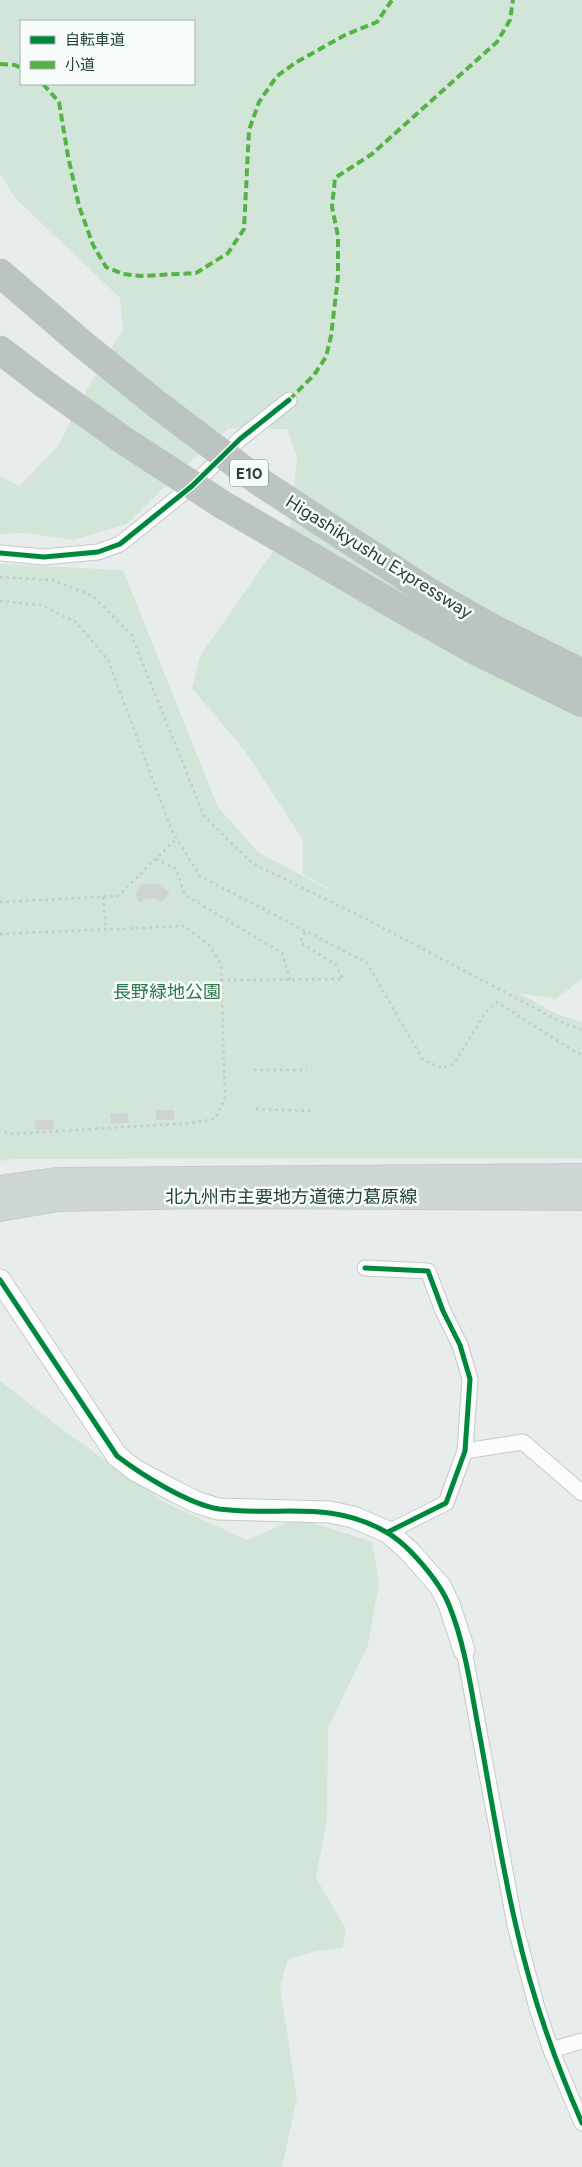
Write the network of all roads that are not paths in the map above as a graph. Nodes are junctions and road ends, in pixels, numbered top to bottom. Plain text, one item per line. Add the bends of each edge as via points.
1 (0, 273) edge
2 (0, 350) edge
3 (289, 400) dead end
4 (0, 553) edge
5 (582, 673) edge
6 (582, 703) edge
7 (582, 1176) edge
8 (0, 1188) edge
9 (582, 1198) edge
10 (0, 1209) edge
11 (365, 1268) dead end
12 (0, 1280) edge
13 (465, 1451) junction
14 (581, 1490) edge
15 (388, 1532) junction
16 (464, 1650) joint
17 (582, 2041) edge
18 (551, 2050) junction
19 (582, 2123) edge

1 - 5 highway, Higashikyushu Expressway / E10, bridge via 154,402 258,480 427,591
2 - 6 highway, Higashikyushu Expressway / E10, bridge via 126,442 223,505 478,652
3 - 4 street via 240,439 192,486 120,544 98,552 44,557
7 - 8 main road, 北九州市主要地方道徳力葛原線 via 56,1180
9 - 10 main road, 北九州市主要地方道徳力葛原線 via 203,1196 58,1199
11 - 13 street via 428,1271 460,1346 470,1379
12 - 15 street via 117,1456 135,1470 196,1502 218,1509 330,1512 353,1517
13 - 14 street via 523,1442
13 - 15 street via 446,1503
15 - 16 street via 440,1586
16 - 18 street via 515,1925
17 - 18 street
18 - 19 street

